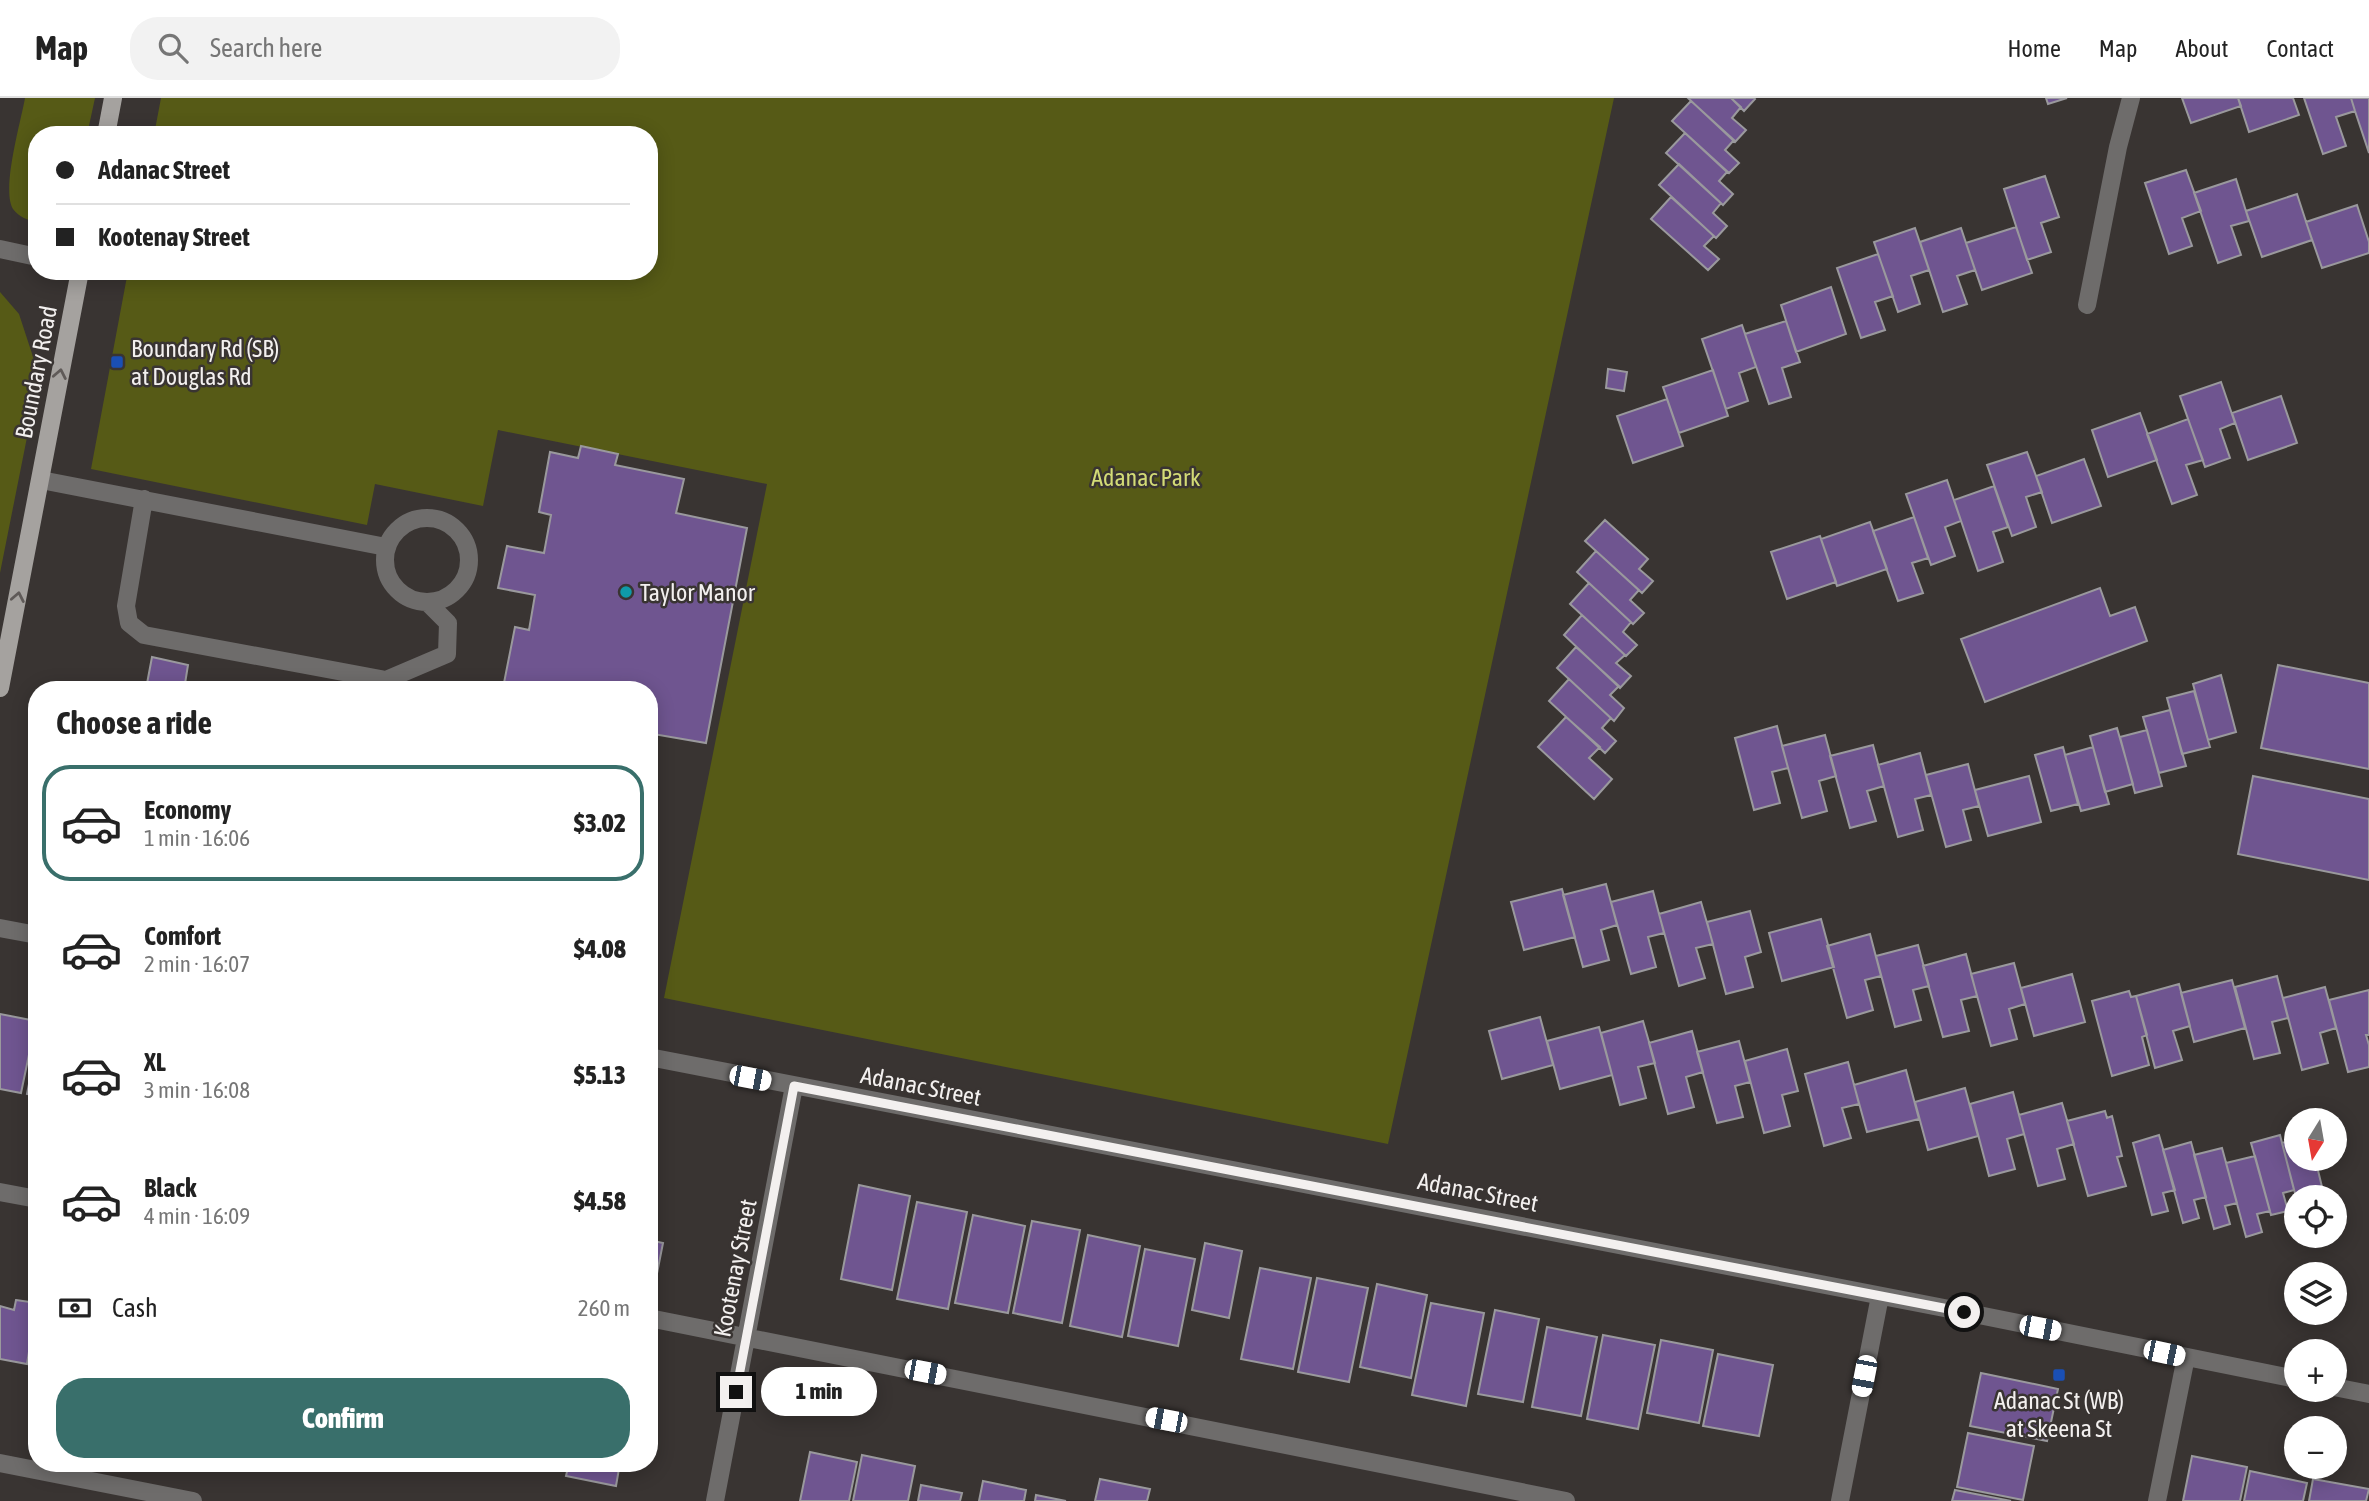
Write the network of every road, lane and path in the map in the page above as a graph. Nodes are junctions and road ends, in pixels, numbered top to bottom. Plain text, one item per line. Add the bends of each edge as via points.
1 (113, 98) edge
2 (2131, 98) edge
3 (108, 126) edge
4 (0, 249) edge
5 (28, 255) edge
6 (78, 280) edge
7 (2087, 304) dead end
8 (41, 480) junction
9 (144, 499) junction
10 (386, 547) junction
11 (429, 604) junction
12 (0, 688) edge
13 (0, 928) edge
14 (28, 933) edge
15 (658, 1059) edge
16 (794, 1086) junction
17 (0, 1192) edge
18 (28, 1197) edge
19 (1880, 1296) junction
20 (658, 1320) edge
21 (747, 1337) junction
22 (2186, 1357) junction
23 (2284, 1377) edge
24 (2347, 1390) edge
25 (2369, 1394) edge
26 (0, 1463) edge
27 (28, 1469) edge
28 (46, 1472) edge
29 (193, 1501) edge
30 (715, 1501) edge
31 (1566, 1501) edge
32 (1840, 1501) edge
33 (2157, 1501) edge

1 - 3 main road
2 - 7 street
4 - 5 street
8 -> 6 main road, Boundary Road
8 - 9 street
12 -> 8 main road, Boundary Road
9 - 10 street
9 - 11 street via 126,606 129,623 144,635 386,680 447,654 448,623
10 - 11 street via 384,568 393,586 409,600
10 - 11 street via 402,525 421,517 441,519 457,530 468,546 470,566 463,585 448,598
13 - 14 street
15 - 16 street, Adanac Street
16 - 19 street, Adanac Street
16 - 21 street, Kootenay Street
17 - 18 street
19 - 22 street, Adanac Street
19 - 32 street
20 - 21 street
21 - 30 street, Kootenay Street
21 - 31 street
22 - 23 street, Adanac Street
22 - 33 street
24 - 25 street
26 - 27 street
28 - 29 street

